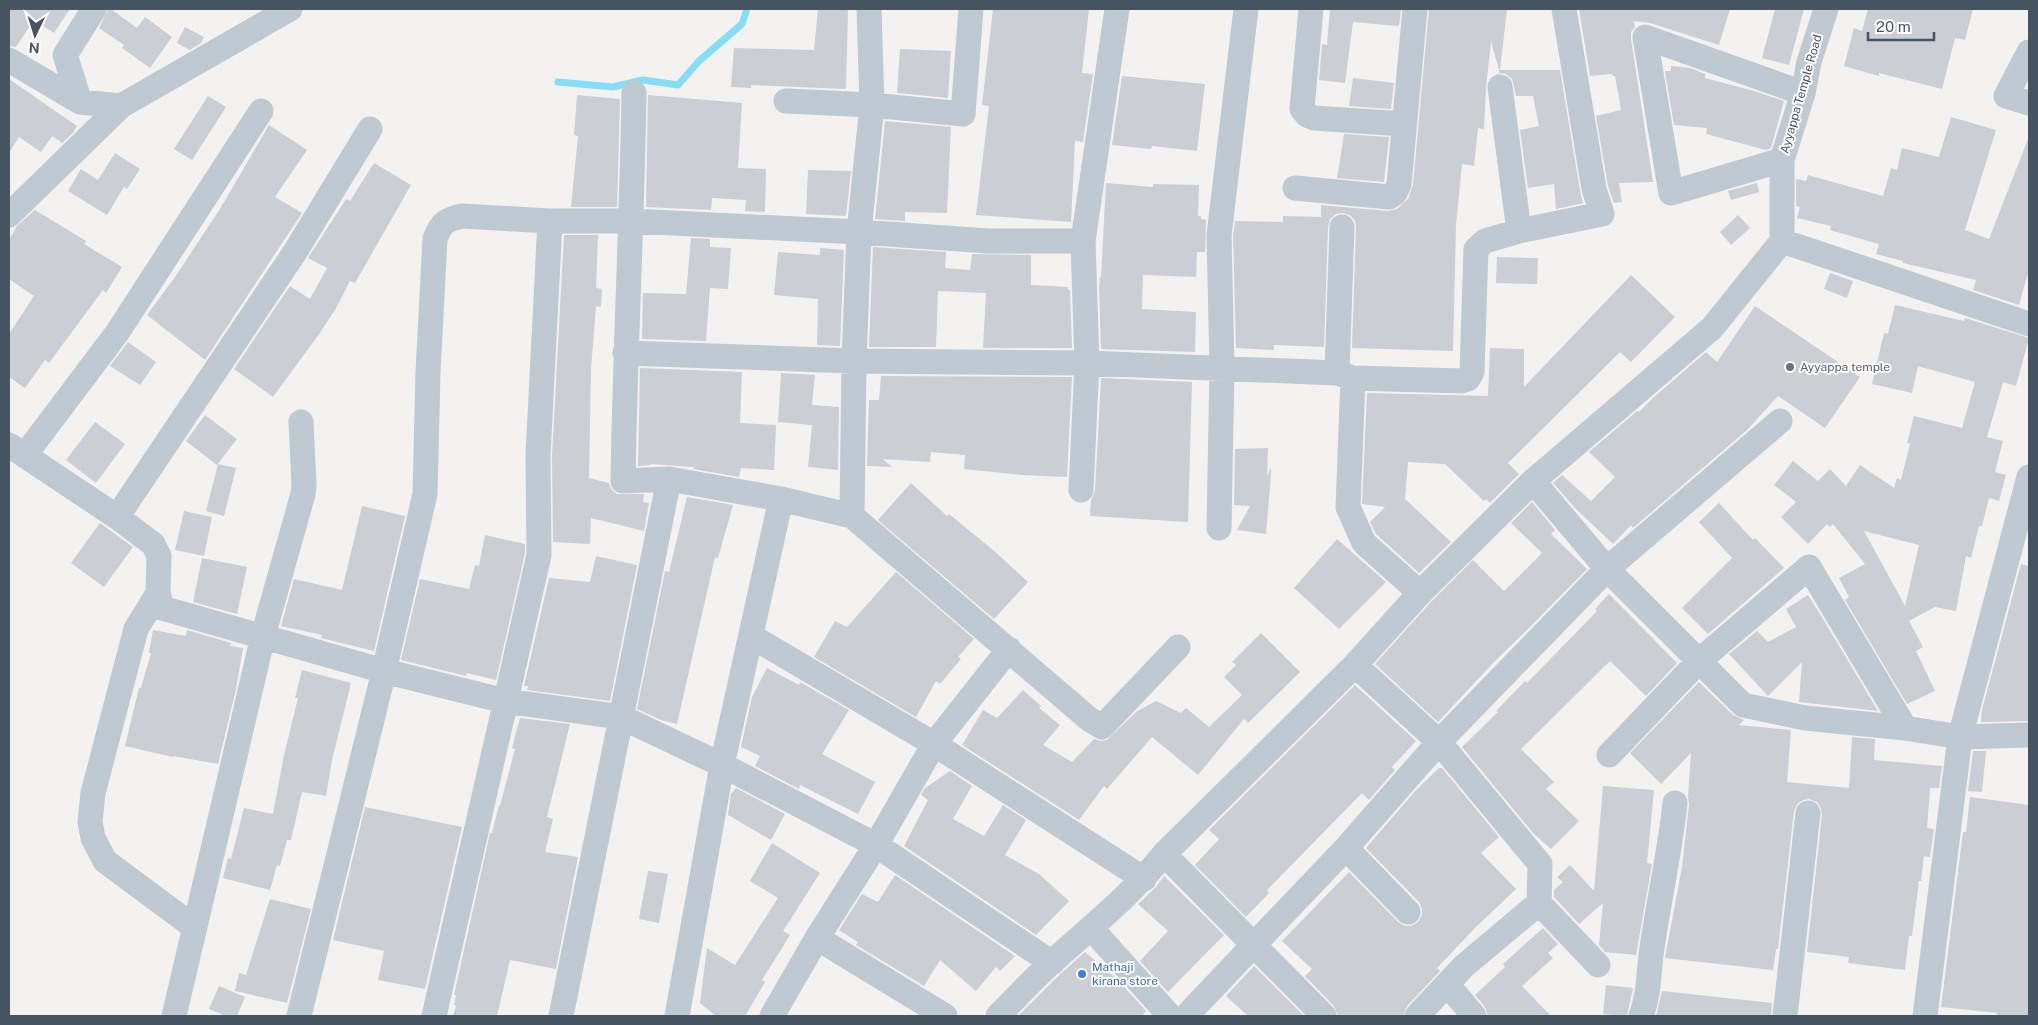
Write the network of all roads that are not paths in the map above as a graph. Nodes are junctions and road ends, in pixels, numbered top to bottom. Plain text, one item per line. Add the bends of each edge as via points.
1 (94, 9) edge
2 (290, 9) edge
3 (869, 9) edge
4 (971, 9) edge
5 (1117, 9) edge
6 (1246, 9) edge
7 (1311, 9) edge
8 (1415, 9) edge
9 (1564, 9) edge
10 (1826, 9) edge
11 (2029, 52) edge
12 (9, 60) edge
13 (1500, 87) dead end
14 (634, 93) dead end
15 (1803, 93) junction
16 (786, 101) dead end
17 (80, 102) junction
18 (2029, 103) edge
19 (121, 106) junction
20 (872, 106) junction
21 (262, 111) dead end
22 (1404, 124) junction
23 (370, 129) dead end
24 (1782, 160) junction
25 (1295, 188) dead end
26 (10, 211) edge
27 (550, 221) junction
28 (632, 221) junction
29 (1342, 227) dead end
30 (1519, 231) junction
31 (860, 232) junction
32 (1083, 241) junction
33 (1782, 241) junction
34 (2029, 324) edge
35 (625, 353) junction
36 (854, 361) junction
37 (1087, 363) junction
38 (1222, 367) junction
39 (1345, 376) junction
40 (1780, 421) dead end
41 (301, 422) dead end
42 (17, 450) edge
43 (2029, 477) edge
44 (669, 479) junction
45 (1533, 481) junction
46 (1081, 490) dead end
47 (781, 499) junction
48 (852, 516) junction
49 (117, 517) junction
50 (1219, 528) dead end
51 (1607, 569) junction
52 (158, 593) junction
53 (1420, 593) junction
54 (263, 636) junction
55 (751, 636) junction
56 (1178, 647) dead end
57 (1009, 649) junction
58 (1699, 661) junction
59 (1355, 665) junction
60 (384, 671) junction
61 (505, 701) junction
62 (621, 717) junction
63 (1905, 728) junction
64 (2029, 735) edge
65 (1960, 737) junction
66 (1439, 742) junction
67 (934, 744) junction
68 (1609, 755) dead end
69 (722, 765) junction
70 (1675, 803) dead end
71 (1808, 813) dead end
72 (876, 845) junction
73 (1346, 848) junction
74 (1164, 854) junction
75 (1144, 879) junction
76 (1539, 903) junction
77 (1408, 912) dead end
78 (194, 928) junction
79 (1092, 929) junction
80 (817, 938) junction
81 (1253, 944) junction
82 (1052, 963) junction
83 (1598, 965) dead end
84 (1447, 984) junction
85 (1002, 1015) edge
86 (174, 1016) edge
87 (299, 1016) edge
88 (434, 1016) edge
89 (561, 1016) edge
90 (677, 1016) edge
91 (772, 1016) edge
92 (945, 1016) edge
93 (1170, 1016) edge
94 (1186, 1016) edge
95 (1324, 1016) edge
96 (1417, 1016) edge
97 (1474, 1016) edge
98 (1641, 1016) edge
99 (1785, 1016) edge
100 (1924, 1016) edge

1 - 17 street via 65,55
2 - 19 street
3 - 20 street
4 - 20 street via 963,114
5 - 32 street
6 - 38 street via 1220,235
7 - 22 street via 1302,109 1314,118
8 - 22 street
9 - 30 street via 1594,189 1602,214
10 - 15 street, Ayyappa Temple Road
11 - 18 street via 2006,96
12 - 17 street
13 - 30 street
14 - 28 street
15 - 24 street, Ayyappa Temple Road
15 - 24 street via 1645,37 1671,193
16 - 20 street
17 - 19 street
19 - 26 street
20 - 31 street
21 - 42 street via 117,333
22 - 25 street via 1396,193 1389,197
23 - 49 street via 295,252
24 - 33 street, Ayyappa Temple Road
27 - 28 street
27 - 60 street via 462,216 449,219 435,239 425,494
27 - 61 street via 538,455 539,555
28 - 31 street
28 - 35 street
29 - 39 street
30 - 39 street via 1485,241 1476,248 1472,372 1468,378 1462,382
31 - 32 street via 988,241
31 - 36 street
32 - 37 street
33 - 34 street
33 - 45 street via 1712,328
35 - 36 street
35 - 44 street via 623,481
36 - 37 street
36 - 48 street
37 - 38 street
37 - 46 street
38 - 39 street
38 - 50 street
39 - 53 street via 1348,507 1364,543
40 - 51 street
41 - 54 street via 304,485
42 - 49 street
43 - 65 street
44 - 47 street
44 - 62 street
45 - 51 street
45 - 53 street
47 - 48 street
47 - 55 street
48 - 57 street
49 - 52 street via 153,544 159,556
51 - 58 street
51 - 66 street
52 - 54 street via 162,608
52 - 78 street via 136,630 93,793 90,822 93,838 105,861
53 - 59 street
54 - 60 street
54 - 78 street
55 - 67 street
55 - 69 street
56 - 57 street via 1102,727
57 - 67 street
58 - 63 street via 1742,705 1804,718
58 - 63 street via 1809,566
58 - 68 street
59 - 66 street
59 - 74 street
60 - 61 street
60 - 87 street
61 - 62 street
61 - 88 street
62 - 69 street
62 - 89 street
63 - 65 street
64 - 65 street
65 - 100 street
66 - 73 street
66 - 76 street via 1540,864
67 - 72 street
67 - 75 street
69 - 72 street
69 - 90 street
70 - 98 street via 1672,840 1652,948 1648,998
71 - 99 street
72 - 80 street
72 - 82 street
73 - 77 street
73 - 81 street
74 - 75 street
74 - 81 street
75 - 79 street
76 - 83 street
76 - 84 street
78 - 86 street
79 - 82 street
79 - 93 street
80 - 91 street
80 - 92 street
81 - 94 street
81 - 95 street
82 - 85 street
84 - 96 street
84 - 97 street

